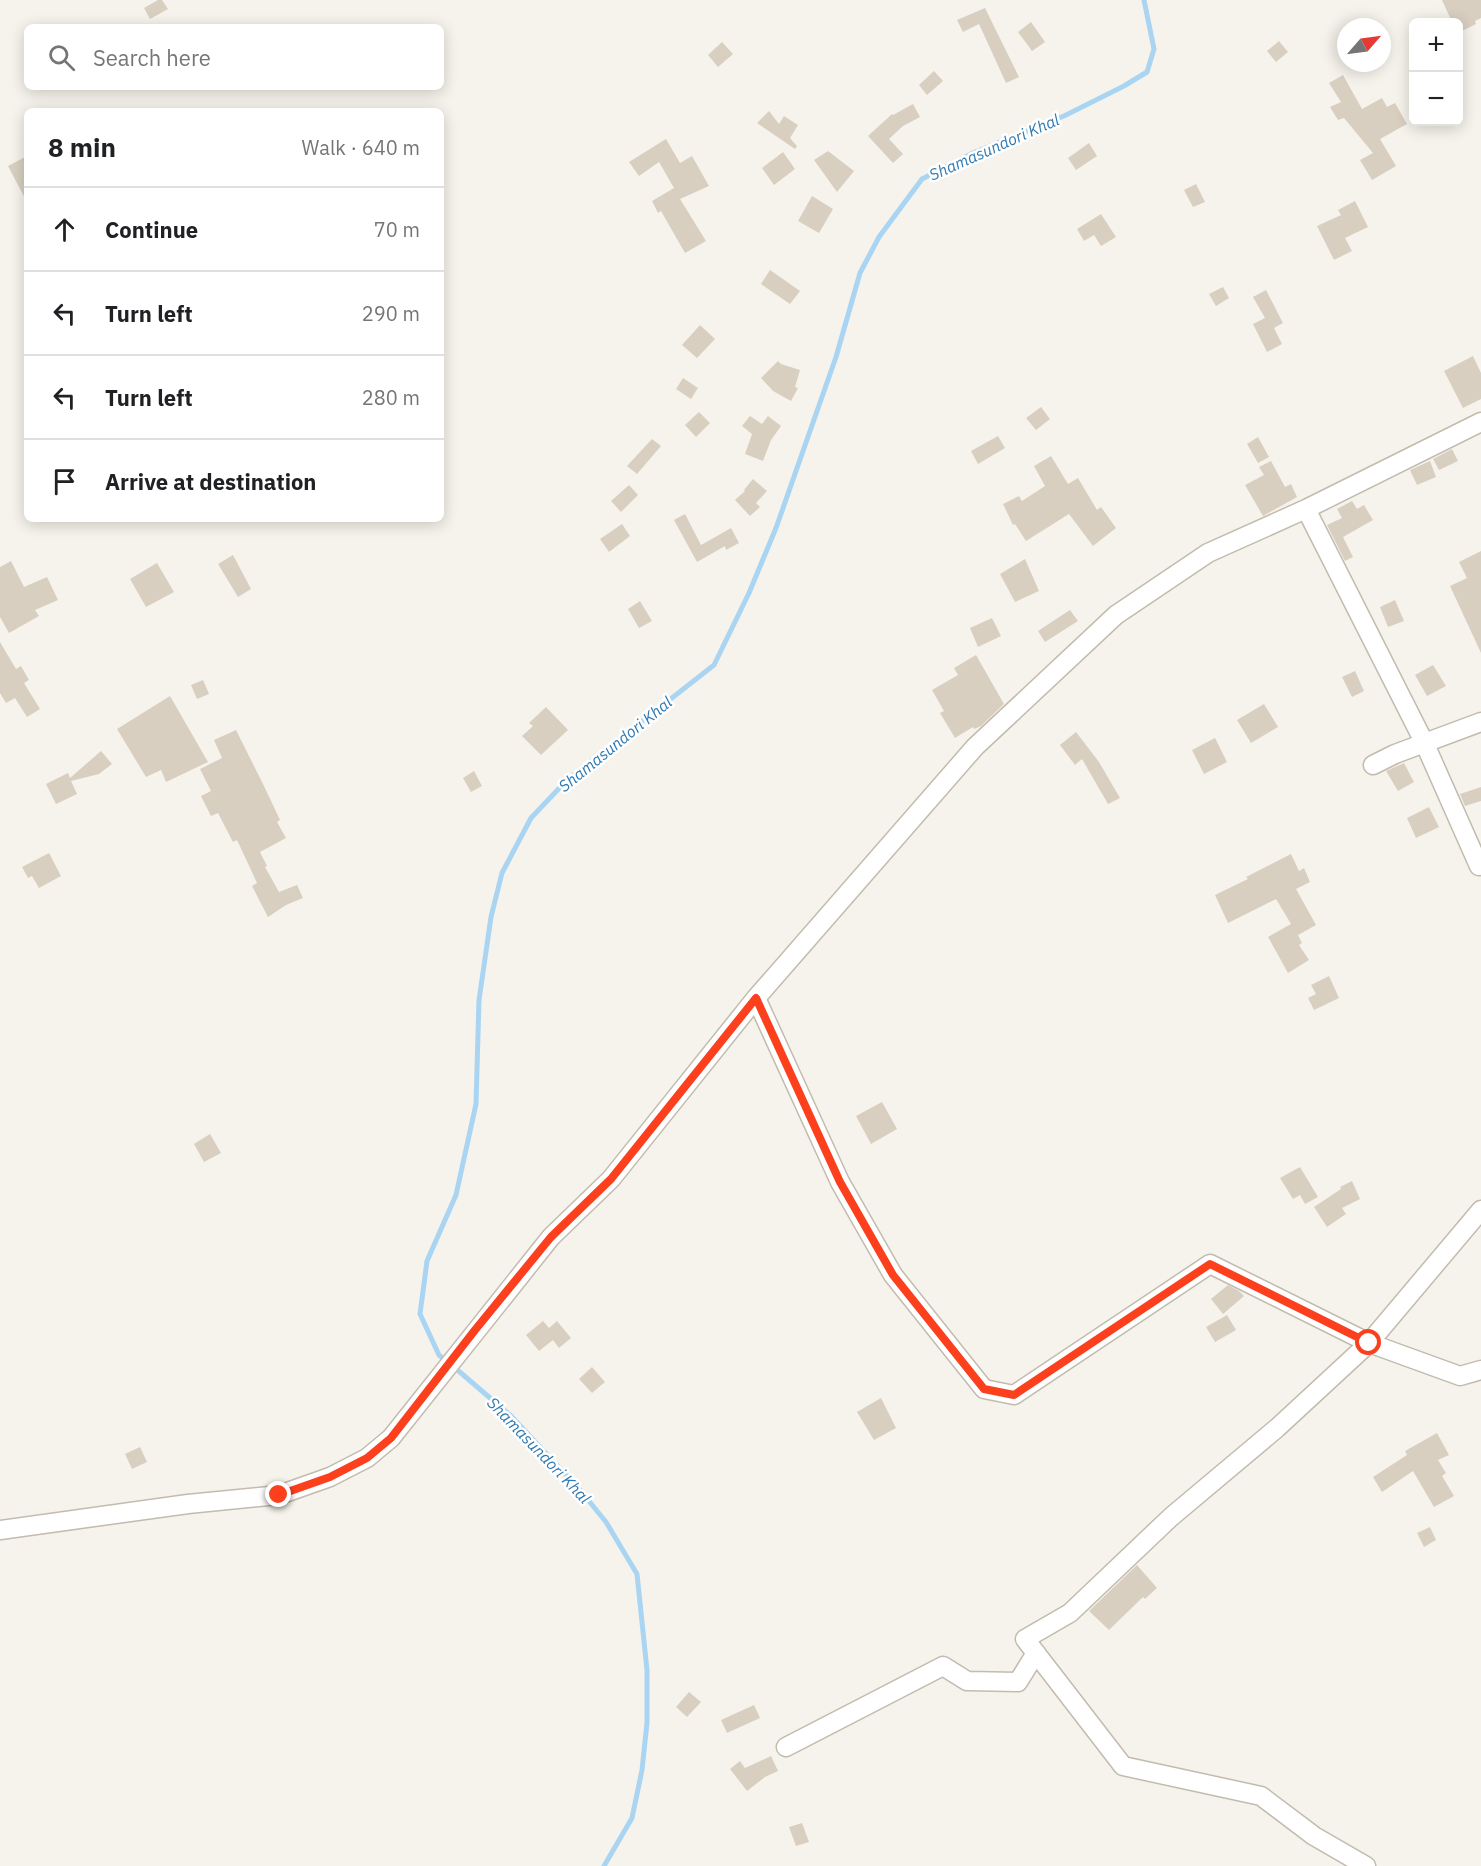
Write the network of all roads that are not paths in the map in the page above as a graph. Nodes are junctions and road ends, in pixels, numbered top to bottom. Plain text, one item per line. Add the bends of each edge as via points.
1 (1481, 422) edge
2 (1306, 509) junction
3 (1481, 722) edge
4 (1424, 742) junction
5 (1373, 765) dead end
6 (1479, 866) dead end
7 (756, 998) junction
8 (1481, 1210) edge
9 (1369, 1343) junction
10 (1481, 1370) edge
11 (0, 1530) edge
12 (1036, 1653) junction
13 (786, 1747) dead end
14 (1366, 1866) edge

1 - 2 street
2 - 4 street
2 - 7 street via 1208,553 1116,615 975,747
3 - 4 street
4 - 5 street
4 - 6 street
7 - 9 street via 840,1182 893,1275 984,1389 1014,1395 1210,1264
7 - 11 street via 611,1179 551,1237 391,1438 367,1458 330,1477 279,1495 188,1503
8 - 9 street
9 - 10 street via 1460,1376
9 - 12 street via 1277,1428 1172,1516 1070,1613 1025,1639
12 - 13 street via 1018,1682 967,1681 943,1666
12 - 14 street via 1122,1766 1261,1796 1314,1836

